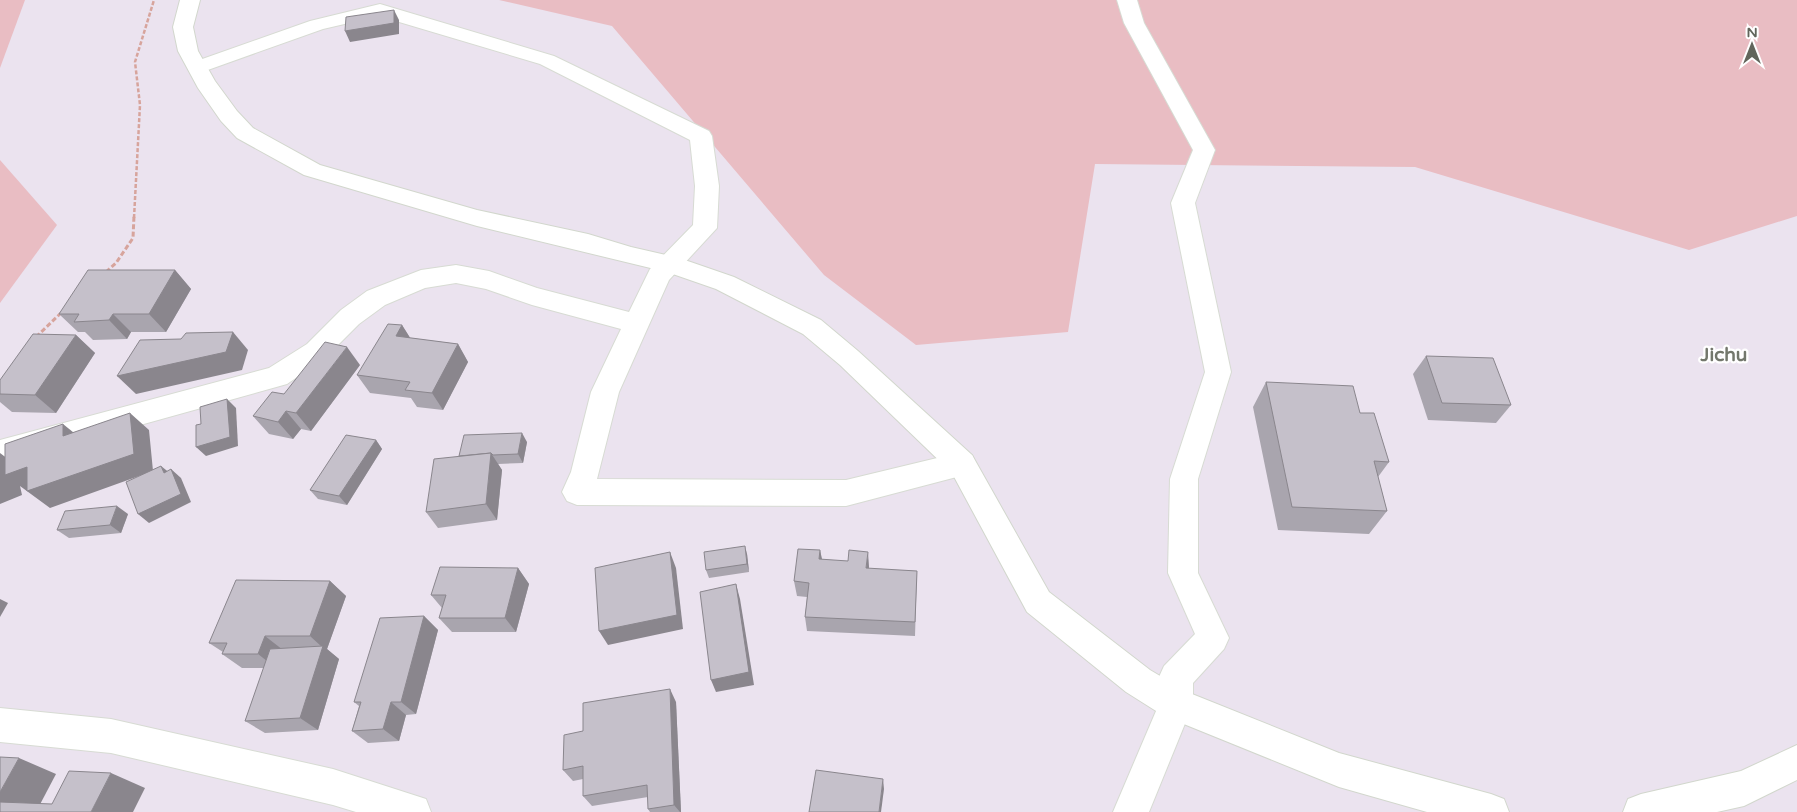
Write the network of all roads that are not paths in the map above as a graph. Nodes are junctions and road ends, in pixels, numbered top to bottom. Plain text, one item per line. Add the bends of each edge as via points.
1 (190, 0) edge
2 (1127, 0) edge
3 (198, 67) junction
4 (670, 264) junction
5 (637, 324) junction
6 (0, 452) edge
7 (962, 464) junction
8 (1176, 704) junction
9 (0, 725) edge
10 (1797, 762) edge
11 (413, 812) edge
12 (1132, 812) edge
13 (1492, 812) edge
14 (1641, 812) edge

1 - 3 street via 183,27 188,51
2 - 8 street via 1134,23 1204,150 1183,203 1218,372 1184,479 1183,573 1213,638 1176,677
3 - 4 street via 228,116 245,133 312,170 477,218
3 - 4 street via 317,25 380,10 547,60 701,136 708,186 705,228
4 - 5 street via 660,275
4 - 7 street via 725,283 812,327
5 - 6 street via 532,296 489,280 456,274 421,279 376,298 350,317 316,351 277,376
5 - 7 street via 605,392 577,492 846,493
7 - 8 street via 1038,602 1138,681
8 - 12 street
8 - 13 street via 1339,770
9 - 11 street via 111,736 333,787
10 - 14 street via 1744,788

